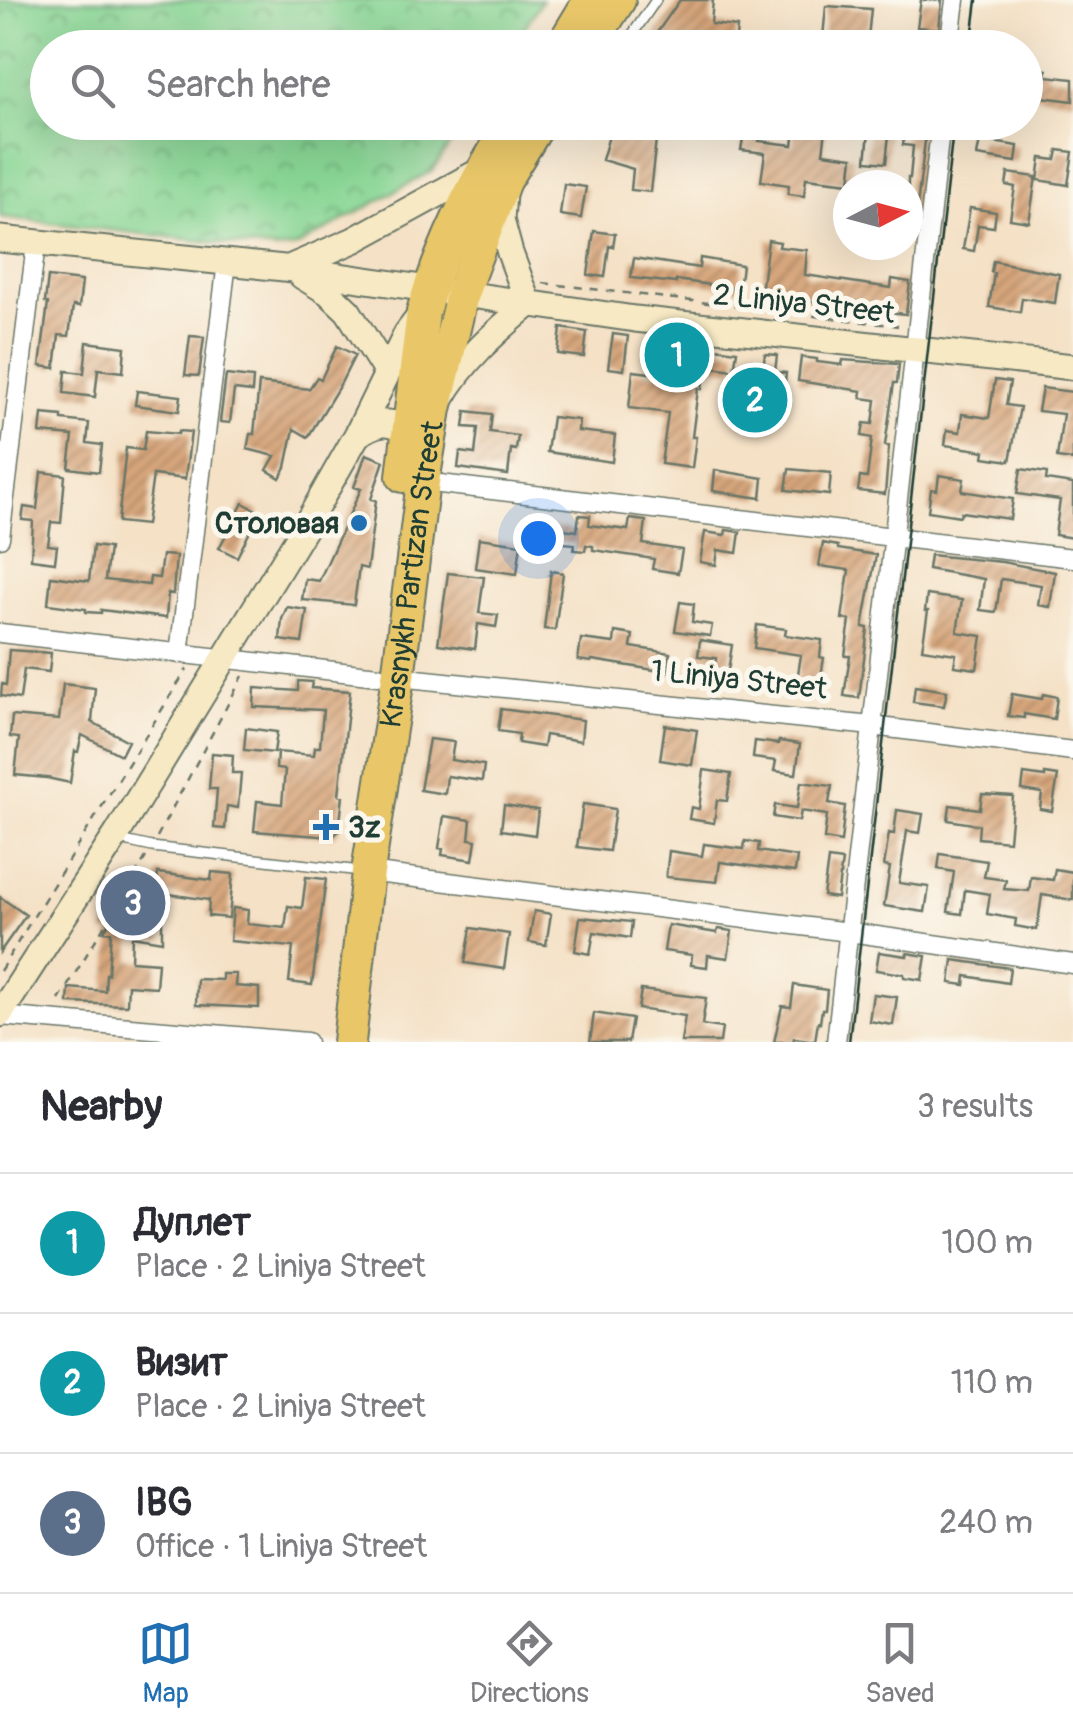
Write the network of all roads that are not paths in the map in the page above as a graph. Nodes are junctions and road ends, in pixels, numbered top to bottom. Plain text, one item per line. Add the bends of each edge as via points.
1 (590, 0) edge
2 (619, 0) edge
3 (656, 0) edge
4 (955, 0) edge
5 (572, 30) edge
6 (600, 30) edge
7 (635, 30) edge
8 (952, 30) edge
9 (506, 140) edge
10 (524, 140) edge
11 (939, 140) edge
12 (493, 176) junction
13 (0, 239) edge
14 (36, 244) junction
15 (227, 262) junction
16 (289, 268) junction
17 (531, 293) junction
18 (462, 294) junction
19 (426, 301) junction
20 (916, 339) junction
21 (1073, 368) edge
22 (387, 373) junction
23 (435, 409) junction
24 (408, 433) junction
25 (357, 435) junction
26 (423, 482) junction
27 (893, 537) junction
28 (0, 538) edge
29 (1073, 558) edge
30 (0, 633) edge
31 (187, 654) junction
32 (238, 660) junction
33 (388, 677) junction
34 (872, 726) junction
35 (1073, 751) edge
36 (117, 834) junction
37 (360, 871) junction
38 (850, 932) junction
39 (1073, 964) edge
40 (0, 1015) edge
41 (231, 1038) edge
42 (307, 1042) edge
43 (333, 1042) edge
44 (349, 1042) edge
45 (836, 1042) edge

1 - 5 highway
2 - 6 highway
3 - 7 lane
4 - 8 street
9 - 12 highway, Krasnykh Partizan Street
10 - 12 highway, Krasnykh Partizan Street
11 - 20 street
12 - 16 street
12 - 17 street via 510,253
12 - 18 highway, Krasnykh Partizan Street
12 - 19 highway, Krasnykh Partizan Street via 452,230
13 - 14 street, 2 Liniya Street
14 - 15 street, 2 Liniya Street
14 - 28 street
15 - 16 street, 2 Liniya Street
15 - 31 street
16 - 19 street, 2 Liniya Street
16 - 22 street via 348,311
17 - 18 street, 2 Liniya Street
17 - 20 street, 2 Liniya Street via 635,318
17 - 23 street via 450,382
18 - 19 street, 2 Liniya Street
18 - 23 highway, Krasnykh Partizan Street
19 - 22 street
19 - 24 highway, Krasnykh Partizan Street
20 - 21 street, 2 Liniya Street
20 - 27 street
22 - 25 street
23 - 26 highway, Krasnykh Partizan Street
24 - 25 street via 385,422
24 - 33 highway, Krasnykh Partizan Street
25 - 32 street
26 - 27 street
26 - 33 highway, Krasnykh Partizan Street
27 - 29 street
27 - 34 street
30 - 31 street, 1 Liniya Street
31 - 32 street, 1 Liniya Street
32 - 33 street, 1 Liniya Street
32 - 36 street
33 - 34 street, 1 Liniya Street
33 - 37 highway, Krasnykh Partizan Street
34 - 35 street, 1 Liniya Street
34 - 38 street
36 - 37 lane via 152,847
36 - 40 street
37 - 38 street
37 - 43 highway, Krasnykh Partizan Street
37 - 44 highway, Krasnykh Partizan Street
38 - 39 street
38 - 45 street
40 - 41 street
41 - 42 street

